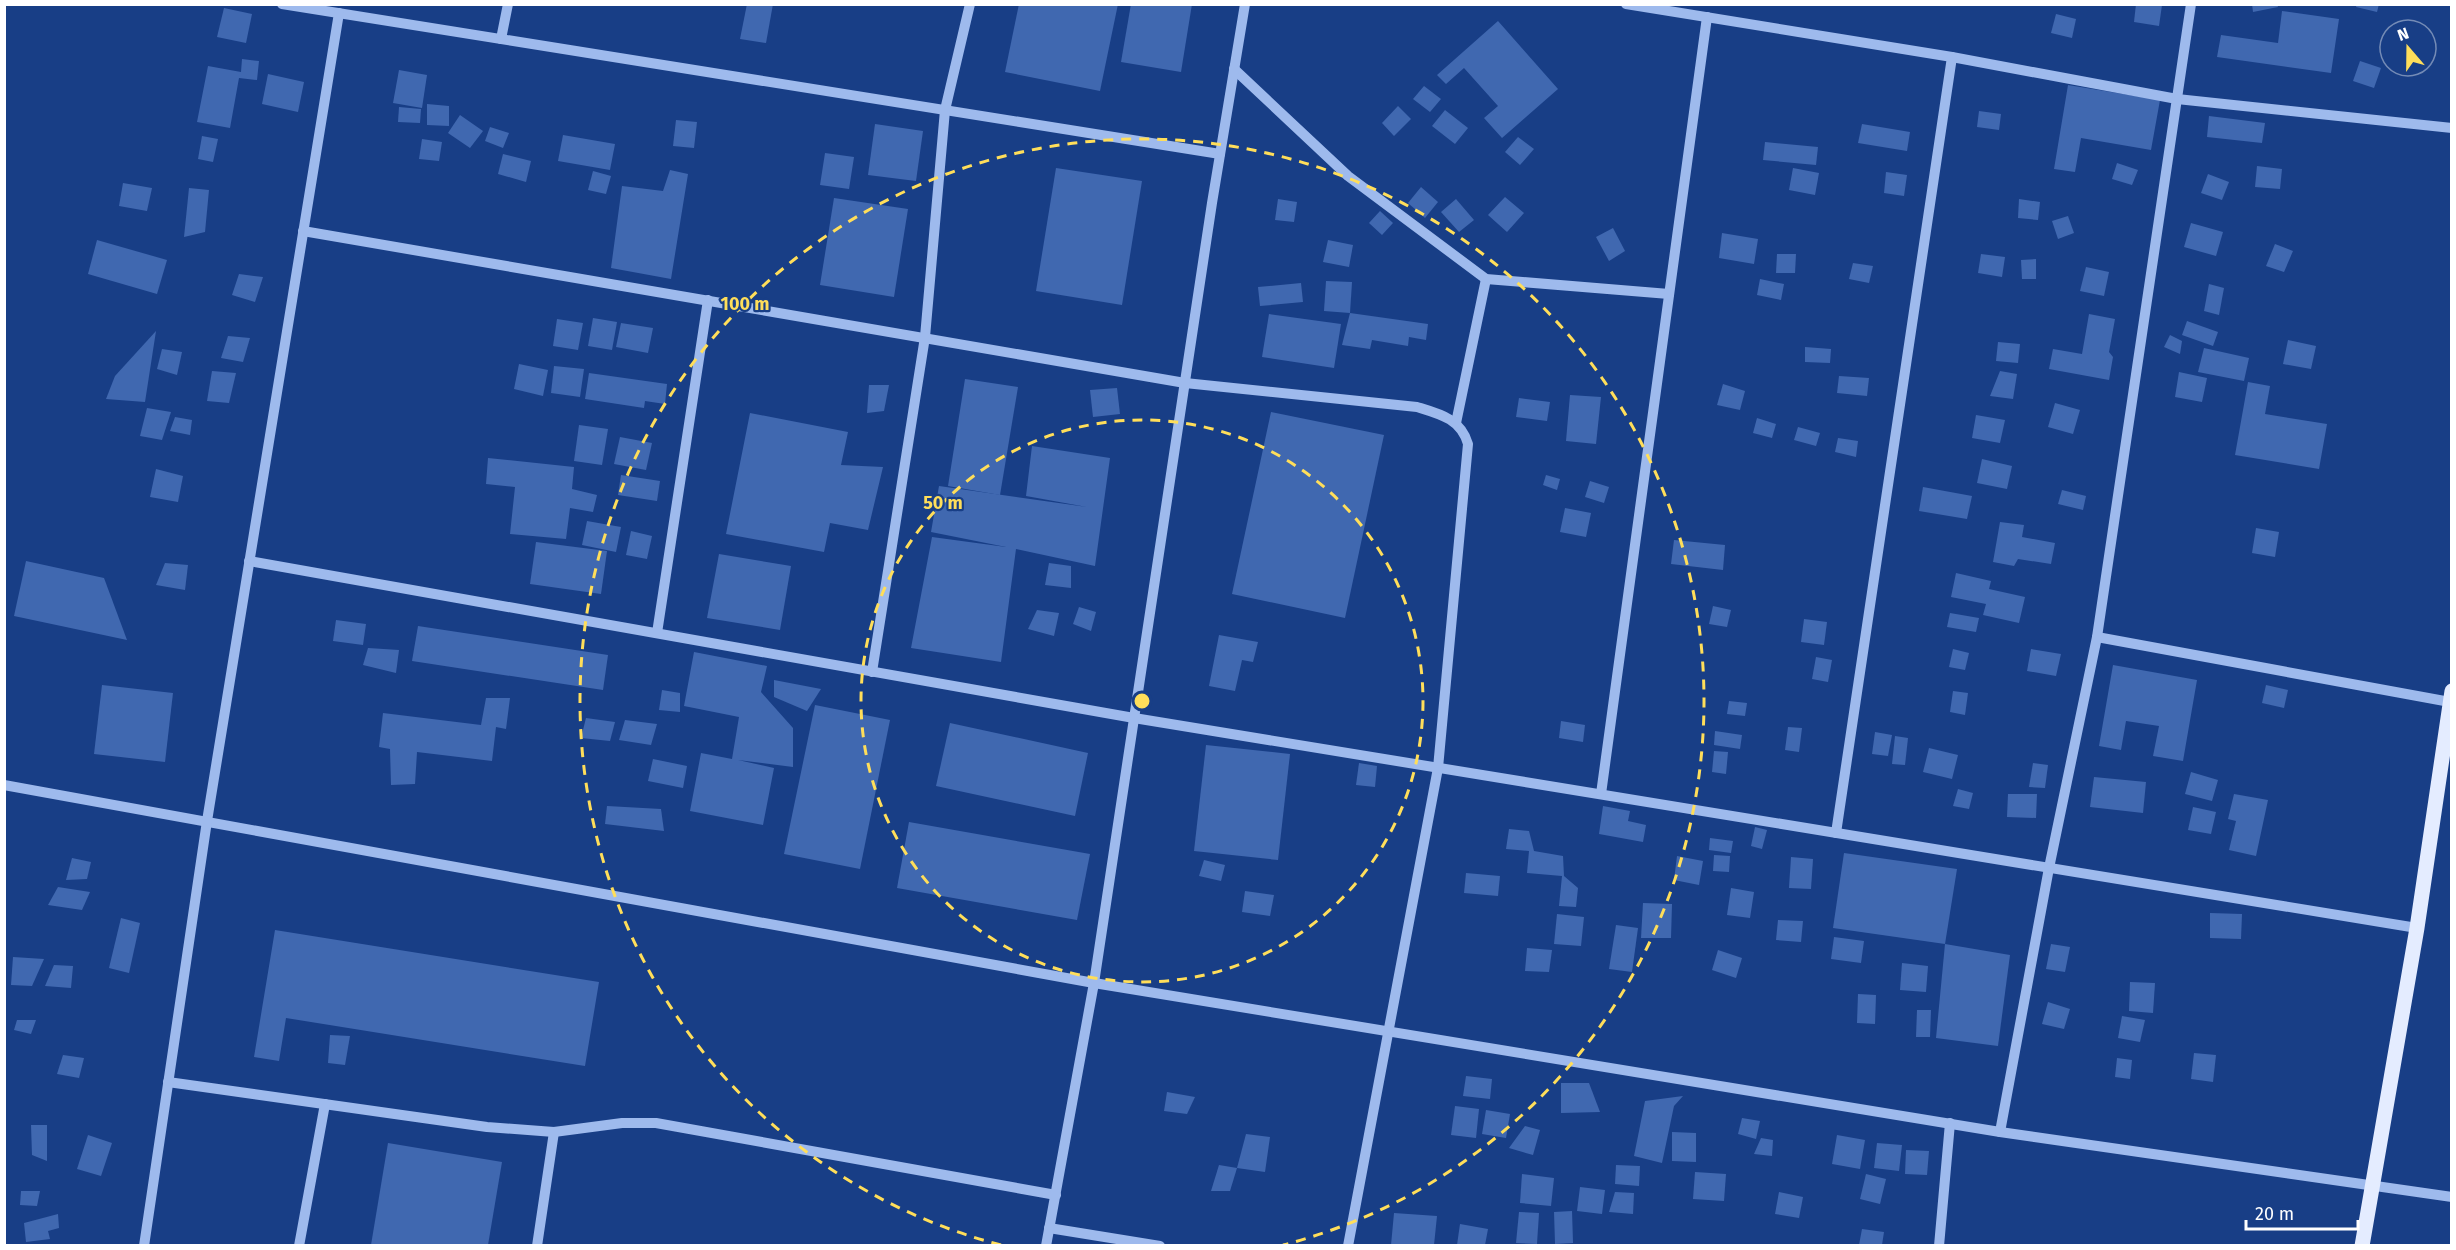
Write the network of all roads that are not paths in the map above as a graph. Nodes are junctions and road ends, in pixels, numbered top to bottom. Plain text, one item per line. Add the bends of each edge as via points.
1 (282, 4) edge
2 (508, 4) edge
3 (970, 4) edge
4 (1245, 4) edge
5 (1626, 4) edge
6 (2191, 4) edge
7 (339, 14) junction
8 (1707, 17) junction
9 (501, 39) junction
10 (1952, 57) junction
11 (1234, 69) junction
12 (2177, 99) junction
13 (945, 110) junction
14 (2451, 128) edge
15 (1220, 154) junction
16 (303, 231) junction
17 (1486, 279) junction
18 (1669, 294) junction
19 (708, 300) junction
20 (925, 337) junction
21 (1185, 383) junction
22 (1456, 423) junction
23 (249, 561) junction
24 (657, 633) junction
25 (2097, 638) junction
26 (872, 672) junction
27 (2451, 696) edge
28 (1134, 718) junction
29 (1438, 768) junction
30 (4, 784) edge
31 (1600, 794) junction
32 (207, 821) junction
33 (1836, 833) junction
34 (2049, 868) junction
35 (2417, 928) junction
36 (1094, 983) junction
37 (1389, 1030) junction
38 (168, 1082) junction
39 (325, 1104) junction
40 (1950, 1123) junction
41 (554, 1132) junction
42 (2000, 1132) junction
43 (2372, 1185) junction
44 (1056, 1195) junction
45 (2451, 1197) edge
46 (1049, 1228) junction
47 (144, 1245) edge
48 (299, 1245) edge
49 (537, 1245) edge
50 (1046, 1245) edge
51 (1160, 1245) edge
52 (1348, 1245) edge
53 (1939, 1245) edge
54 (2362, 1245) edge

1 - 7 street
2 - 9 street
3 - 13 street
4 - 11 street
5 - 8 street
6 - 12 street
7 - 9 street
7 - 16 street
8 - 10 street
8 - 18 street
9 - 13 street
10 - 12 street
10 - 33 street
11 - 15 street
11 - 17 street via 1348,176
12 - 14 street
12 - 25 street
13 - 15 street
13 - 20 street
15 - 21 street
16 - 19 street
16 - 23 street
17 - 18 street
17 - 22 street
18 - 31 street
19 - 20 street
19 - 24 street
20 - 21 street
20 - 26 street
21 - 22 street via 1417,407
21 - 28 street
22 - 29 street via 1465,432 1468,444
23 - 24 street
23 - 32 street
24 - 26 street
25 - 27 street
25 - 34 street
26 - 28 street
27 - 35 main road
28 - 29 street
28 - 36 street
29 - 31 street
29 - 37 street
30 - 32 street
31 - 33 street
32 - 36 street
32 - 38 street
33 - 34 street
34 - 35 street
34 - 42 street
35 - 43 main road
36 - 37 street
36 - 44 street
37 - 40 street
37 - 52 street
38 - 39 street
38 - 47 street
39 - 41 street via 487,1127
39 - 48 street
40 - 42 street
40 - 53 street
41 - 44 street via 656,1123
41 - 49 street
42 - 43 street
43 - 45 street
43 - 54 main road
44 - 46 street
46 - 50 street
46 - 51 street

